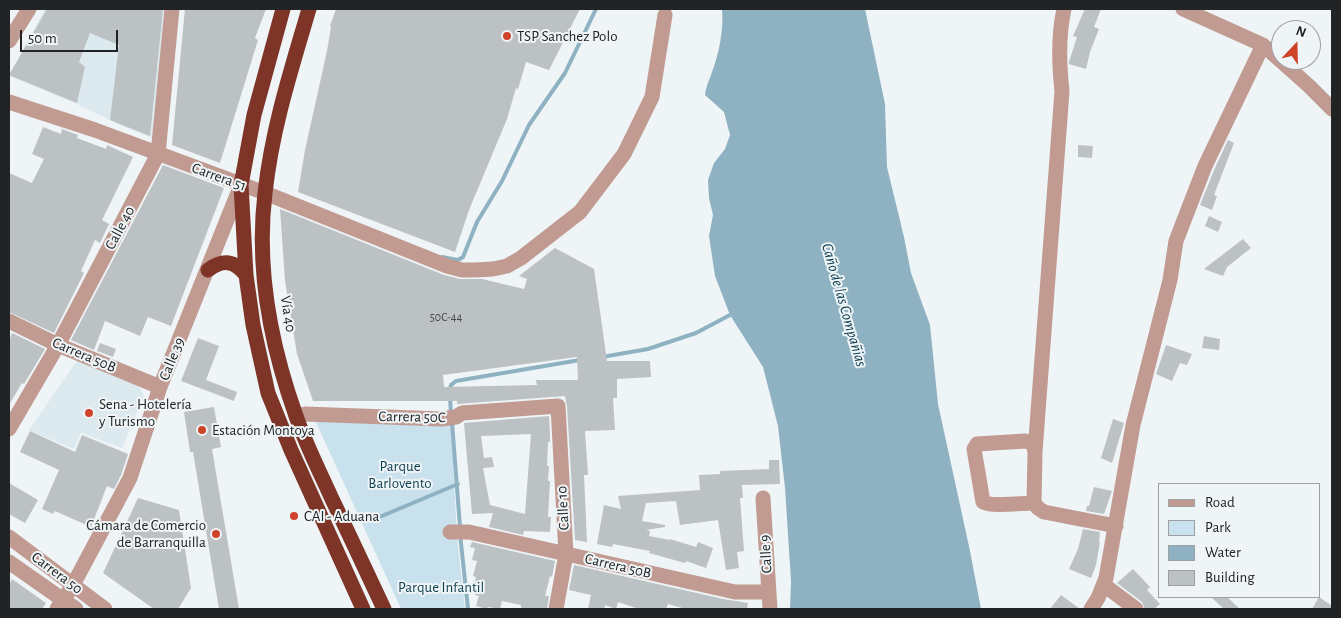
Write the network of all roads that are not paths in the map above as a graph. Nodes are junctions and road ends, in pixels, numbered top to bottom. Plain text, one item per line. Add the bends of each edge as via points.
1 (29, 9) edge
2 (172, 9) edge
3 (283, 9) edge
4 (309, 9) edge
5 (1064, 9) edge
6 (1183, 9) edge
7 (665, 15) dead end
8 (9, 42) edge
9 (1263, 45) junction
10 (9, 102) edge
11 (1332, 109) edge
12 (158, 154) junction
13 (241, 185) junction
14 (265, 193) junction
15 (208, 270) junction
16 (246, 275) junction
17 (9, 321) edge
18 (58, 345) junction
19 (160, 387) junction
20 (558, 406) joint
21 (296, 416) junction
22 (9, 429) edge
23 (1035, 452) junction
24 (764, 498) dead end
25 (1034, 503) junction
26 (1116, 526) junction
27 (461, 532) dead end
28 (9, 537) edge
29 (566, 554) junction
30 (9, 562) edge
31 (73, 585) junction
32 (1104, 585) junction
33 (768, 592) junction
34 (60, 605) edge
35 (76, 609) edge
36 (105, 609) edge
37 (363, 609) edge
38 (384, 609) edge
39 (556, 609) edge
40 (770, 609) edge
41 (1091, 609) edge
42 (1136, 609) edge

1 - 8 street
2 - 12 street, Calle 40
3 - 13 highway via 254,115
4 - 14 highway, Vía 40 via 276,122
5 - 23 street via 1059,66 1062,91
6 - 9 street
7 - 14 street, Carrera 51 via 652,97 624,154 580,212 507,266 462,270 447,266
9 - 11 street
9 - 26 street via 1205,166 1176,241 1170,280 1133,425
10 - 12 street, Carrera 51
12 - 13 street, Carrera 51
12 - 18 street, Calle 40
13 - 14 street, Carrera 51
13 - 15 street, Calle 39
13 - 16 highway
14 - 21 highway, Vía 40 via 262,254 268,308
15 - 16 highway via 215,265 232,264
15 - 19 street, Calle 39
16 - 37 highway via 268,393
17 - 18 street, Carrera 50B
18 - 19 street, Carrera 50B
18 - 22 street, Calle 40
19 - 31 street, Calle 39 via 130,478
20 - 21 street, Carrera 50C via 462,414 449,418
20 - 29 street, Calle 10
21 - 38 highway, Vía 40
23 - 25 street
23 - 25 street via 1033,443 1025,441 977,444 974,449 983,502 990,505
24 - 33 street, Calle 9
25 - 26 street via 1044,512
26 - 32 street
27 - 29 street, Carrera 50B
28 - 31 street, Carrera 50
29 - 33 street, Carrera 50B via 734,592
29 - 39 street, Calle 10
30 - 34 street, Carrera 50
31 - 34 street, Calle 39
31 - 36 street, Carrera 50
32 - 41 street
32 - 42 street
33 - 40 street, Calle 9
34 - 35 street, Carrera 50

